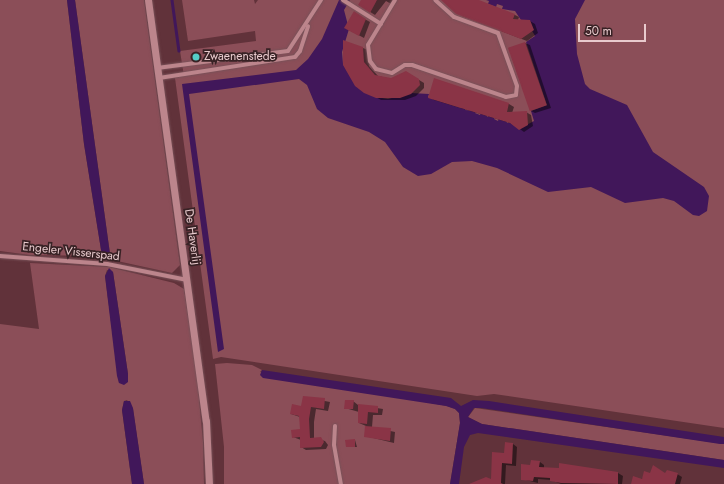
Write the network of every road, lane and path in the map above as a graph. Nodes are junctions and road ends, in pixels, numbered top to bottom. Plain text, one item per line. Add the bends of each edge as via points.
1 (148, 0) edge
2 (322, 0) edge
3 (343, 0) edge
4 (395, 0) edge
5 (435, 0) edge
6 (310, 21) junction
7 (381, 24) junction
8 (157, 68) junction
9 (159, 78) junction
10 (0, 256) edge
11 (187, 280) junction
12 (335, 426) dead end
13 (208, 482) edge
14 (341, 484) edge

1 - 8 street, De Haverlij
2 - 6 street
3 - 7 street
4 - 7 street
5 - 7 street via 454,17 498,33 517,86 516,95 506,97 412,65 404,65 392,73 376,69 370,61 368,45
6 - 8 street via 288,51
6 - 9 street via 300,51 295,57
8 - 9 street, De Haverlij
9 - 11 street, De Haverlij
10 - 11 street, Engeler Visserspad via 107,264
11 - 13 street, De Haverlij via 206,422
12 - 14 street via 334,446

